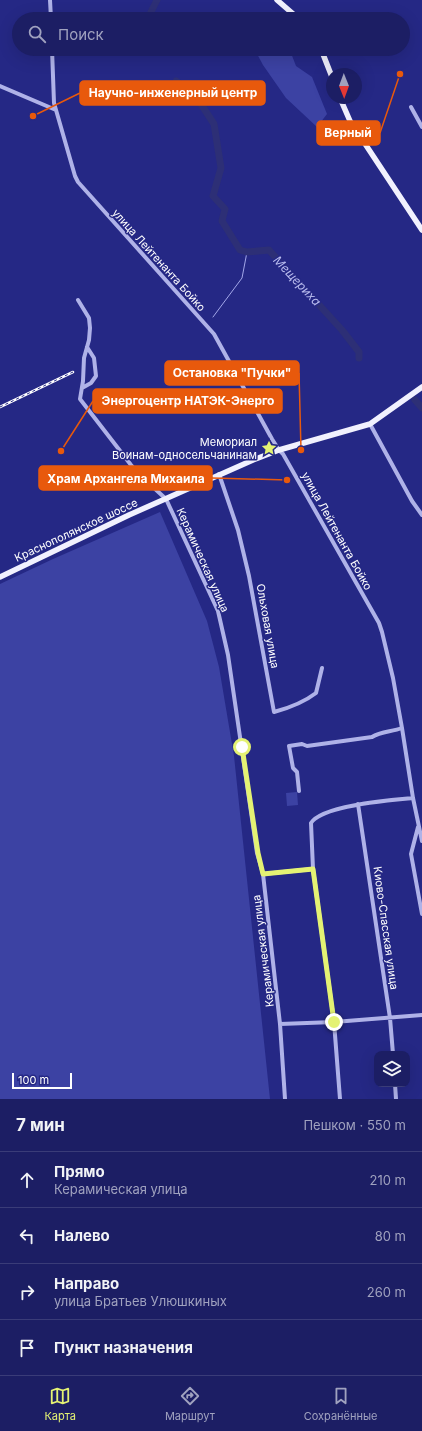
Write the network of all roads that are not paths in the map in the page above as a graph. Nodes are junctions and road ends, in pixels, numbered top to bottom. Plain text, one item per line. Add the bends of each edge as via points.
1 (50, 0) edge
2 (277, 0) edge
3 (51, 12) edge
4 (291, 12) edge
5 (52, 56) edge
6 (324, 56) edge
7 (328, 68) edge
8 (0, 86) edge
9 (343, 104) edge
10 (412, 107) dead end
11 (56, 110) junction
12 (422, 127) edge
13 (422, 230) edge
14 (78, 300) dead end
15 (87, 347) junction
16 (422, 387) edge
17 (82, 388) junction
18 (370, 424) junction
19 (279, 450) junction
20 (220, 474) junction
21 (166, 499) junction
22 (422, 515) edge
23 (0, 577) edge
24 (322, 668) dead end
25 (402, 728) junction
26 (299, 791) dead end
27 (413, 798) junction
28 (358, 804) junction
29 (419, 827) junction
30 (421, 832) edge
31 (422, 841) edge
32 (313, 869) junction
33 (263, 874) junction
34 (422, 914) edge
35 (422, 1015) edge
36 (390, 1018) junction
37 (334, 1022) junction
38 (280, 1024) junction
39 (393, 1051) edge
40 (395, 1087) edge
41 (285, 1099) edge
42 (340, 1099) edge
43 (396, 1099) edge

1 - 3 street
2 - 4 main road
5 - 11 street, улица Лейтенанта Бойко
6 - 7 main road
8 - 11 street
9 - 13 main road via 350,121
10 - 12 street
11 - 19 street, улица Лейтенанта Бойко via 78,182 214,334
14 - 15 street, Керамическая улица via 89,321 90,336
15 - 17 street, Керамическая улица
15 - 17 street via 94,358 97,371 91,383
16 - 18 main road, Краснополянское шоссе
17 - 21 street, Керамическая улица via 82,402 131,465
18 - 19 main road, Краснополянское шоссе
18 - 22 street
19 - 20 main road, Краснополянское шоссе
19 - 25 street, улица Лейтенанта Бойко via 379,623
20 - 21 main road, Краснополянское шоссе
20 - 24 street, Ольховая улица via 249,576 274,712 296,705 316,694
21 - 23 main road, Краснополянское шоссе
21 - 33 street, Керамическая улица via 218,611 228,655
25 - 26 street via 378,733 372,737 289,746 293,768 297,772
25 - 27 street, улица Лейтенанта Бойко
27 - 28 street
27 - 29 street, улица Лейтенанта Бойко
28 - 32 street via 321,814 314,819 310,828
28 - 36 street, Киово-Спасская улица
29 - 30 street, улица Лейтенанта Бойко
29 - 34 street via 411,854
30 - 31 street, улица Лейтенанта Бойко
32 - 33 street
32 - 37 street
33 - 38 street, Керамическая улица
35 - 36 street
36 - 37 street
36 - 39 street, Киово-Спасская улица
37 - 38 street
37 - 42 street
38 - 41 street, Керамическая улица
40 - 43 street

